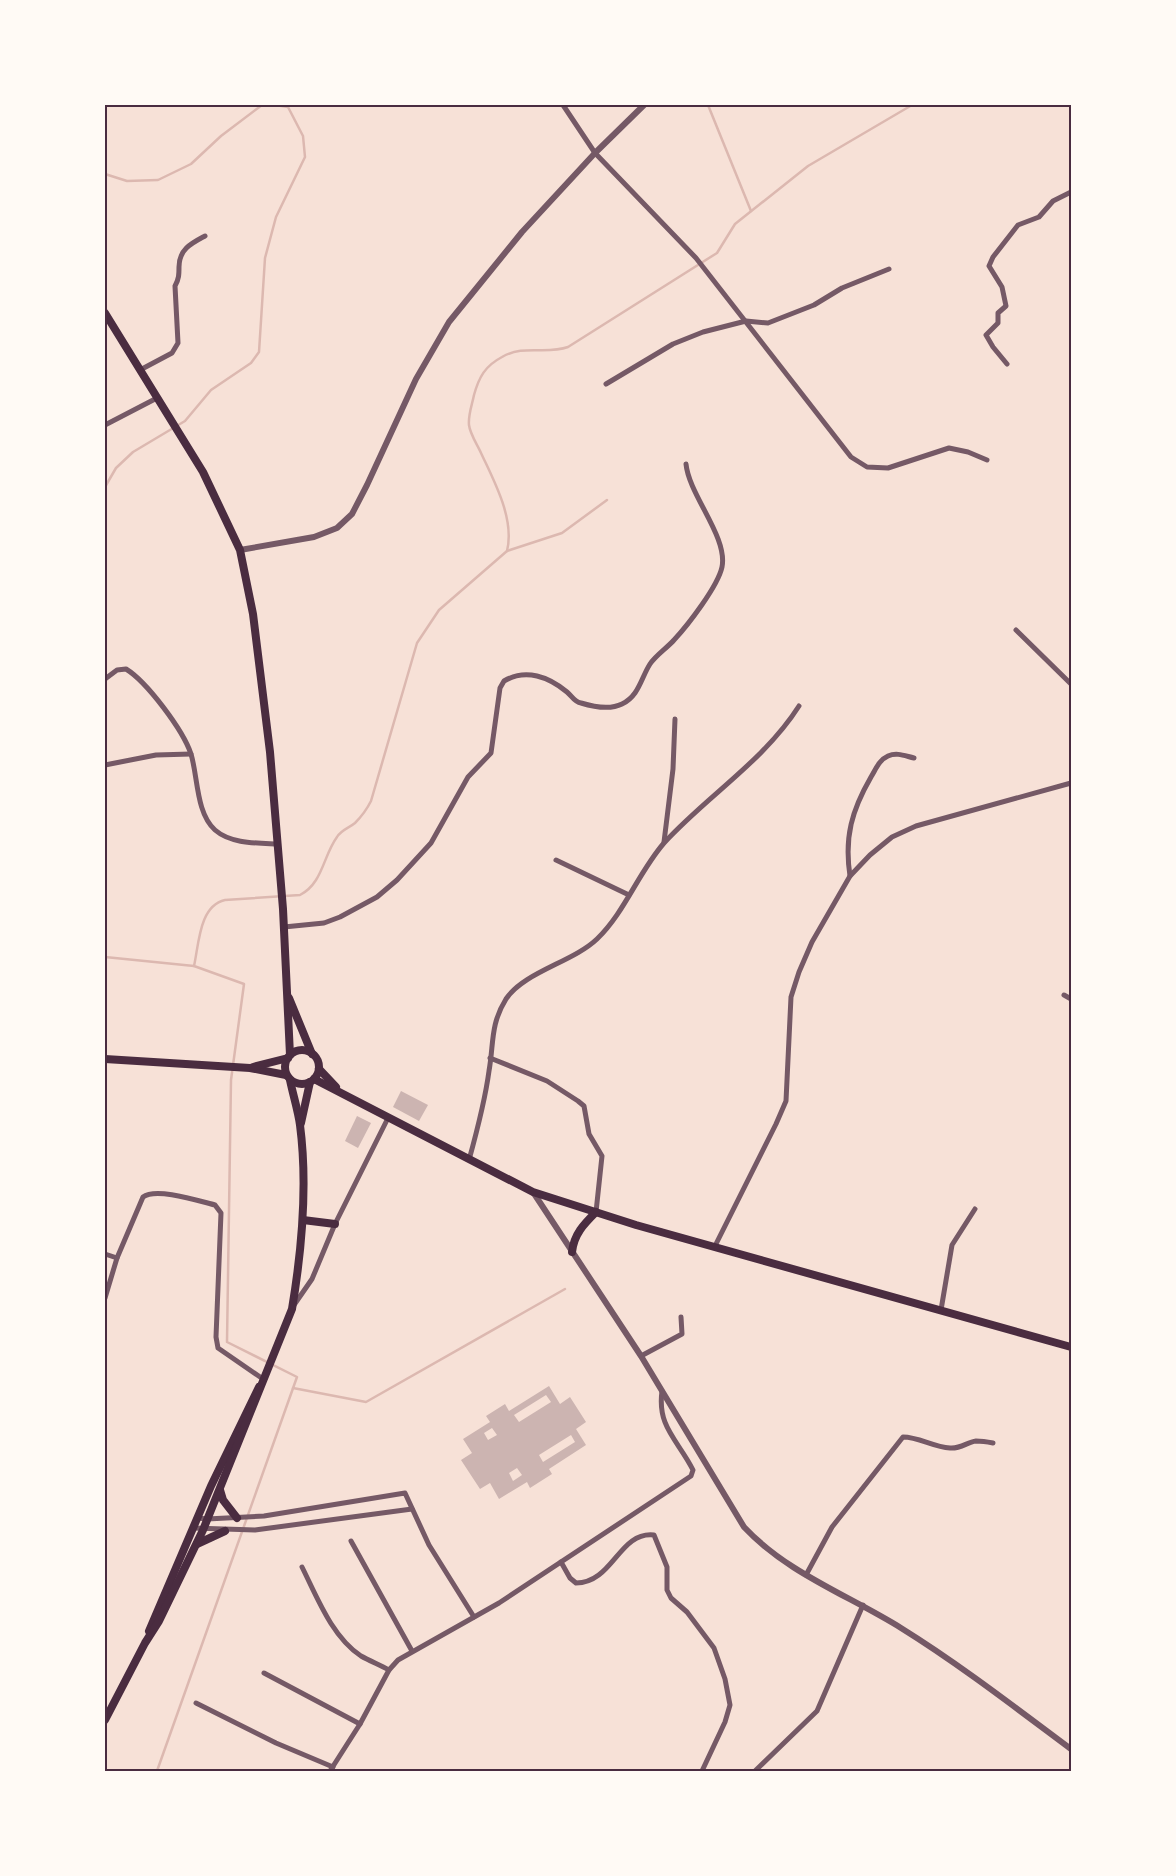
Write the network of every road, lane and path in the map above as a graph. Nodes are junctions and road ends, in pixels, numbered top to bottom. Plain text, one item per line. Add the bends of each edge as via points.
1 (564, 105) edge
2 (644, 105) edge
3 (595, 153) junction
4 (1071, 192) edge
5 (205, 236) dead end
6 (889, 269) dead end
7 (105, 313) edge
8 (746, 321) junction
9 (1007, 364) dead end
10 (140, 370) junction
11 (606, 384) dead end
12 (157, 398) junction
13 (105, 425) edge
14 (987, 460) dead end
15 (686, 464) dead end
16 (240, 550) junction
17 (1016, 630) dead end
18 (105, 679) edge
19 (1071, 684) edge
20 (798, 706) dead end
21 (675, 719) dead end
22 (191, 754) junction
23 (914, 758) dead end
24 (105, 765) edge
25 (1071, 784) edge
26 (664, 843) junction
27 (278, 844) junction
28 (556, 860) dead end
29 (850, 876) junction
30 (629, 894) junction
31 (284, 926) junction
32 (287, 992) junction
33 (1064, 995) dead end
34 (1071, 999) edge
35 (312, 1054) junction
36 (289, 1056) junction
37 (490, 1058) junction
38 (105, 1060) edge
39 (246, 1067) junction
40 (319, 1069) junction
41 (288, 1078) junction
42 (312, 1080) junction
43 (340, 1090) junction
44 (388, 1118) junction
45 (300, 1125) junction
46 (470, 1160) junction
47 (533, 1192) junction
48 (975, 1209) dead end
49 (596, 1212) junction
50 (303, 1220) junction
51 (336, 1224) junction
52 (715, 1246) junction
53 (572, 1252) junction
54 (105, 1254) edge
55 (117, 1258) junction
56 (105, 1298) edge
57 (292, 1309) junction
58 (941, 1310) junction
59 (681, 1317) dead end
60 (1071, 1347) edge
61 (641, 1356) junction
62 (263, 1379) junction
63 (662, 1390) junction
64 (993, 1443) dead end
65 (220, 1489) junction
66 (412, 1509) junction
67 (238, 1517) junction
68 (198, 1518) junction
69 (207, 1519) junction
70 (193, 1528) junction
71 (203, 1530) junction
72 (228, 1531) junction
73 (351, 1540) dead end
74 (197, 1544) junction
75 (561, 1562) junction
76 (302, 1567) dead end
77 (806, 1575) junction
78 (862, 1606) junction
79 (474, 1617) junction
80 (145, 1643) junction
81 (412, 1651) junction
82 (389, 1670) junction
83 (264, 1673) dead end
84 (196, 1703) dead end
85 (105, 1720) edge
86 (360, 1724) junction
87 (1071, 1749) edge
88 (332, 1769) edge
89 (702, 1771) edge
90 (755, 1771) edge

1 - 3 street
2 - 3 street
3 - 8 street via 696,258
3 - 16 street via 490,269 449,322 416,379 352,514 337,528 314,537
4 - 9 street via 1053,201 1039,217 1018,225 989,266 1002,287 1006,306 998,314 998,323 986,335
5 - 10 street via 188,245 179,263 179,278 175,286 178,343 172,353
6 - 8 street via 768,323
7 - 10 main road
8 - 11 street via 673,344
8 - 14 street via 851,457 866,467 888,468 949,448
10 - 12 main road
12 - 13 street
12 - 16 main road via 204,472
15 - 31 street via 687,476 716,534 722,567 688,625 650,664 636,692 624,703 613,707 596,706 578,703 544,677 530,674 504,680 500,688 491,753 468,777 431,842 377,897 324,923
16 - 27 main road via 253,614
17 - 19 street
18 - 22 street via 126,668 136,675 176,726
20 - 26 street via 787,724 756,757
21 - 26 street
22 - 24 street via 156,754
22 - 27 street via 208,823 234,840
23 - 29 street via 897,754 880,762 858,800 848,830
25 - 29 street via 916,826 892,837 870,854
26 - 30 street
27 - 31 main road
28 - 30 street
29 - 52 street via 812,942 791,997 786,1101
30 - 37 street via 615,919 596,940 507,997 496,1017
31 - 32 main road
32 - 35 main road
32 - 36 main road
33 - 34 street
35 - 36 main road via 304,1051
35 - 40 main road
36 - 39 main road
36 - 41 main road via 285,1066
37 - 46 street
37 - 49 street via 547,1082 584,1106 589,1134 602,1156
38 - 39 main road
39 - 41 main road
40 - 42 main road
40 - 43 main road
41 - 42 main road via 300,1084
41 - 45 main road
42 - 43 main road
42 - 45 main road
43 - 44 main road
44 - 46 main road
44 - 51 street
45 - 50 main road
46 - 47 main road
47 - 49 main road
47 - 53 street
48 - 58 street via 952,1245
49 - 52 main road
49 - 53 main road via 578,1232
50 - 51 main road
50 - 57 main road
51 - 57 street via 312,1279
52 - 58 main road
53 - 61 street
54 - 55 street
55 - 56 street
55 - 62 street via 147,1194 168,1194 216,1205 221,1213 218,1348
57 - 62 main road
58 - 60 main road
59 - 61 street via 682,1334
61 - 63 street
62 - 65 main road
62 - 68 main road
63 - 75 street via 659,1408 663,1421 693,1470 691,1476
63 - 77 street via 744,1527 768,1552
64 - 77 street via 975,1441 964,1448 950,1449 903,1437 832,1527
65 - 67 main road via 223,1500
65 - 69 main road
66 - 67 street via 405,1493 398,1492 264,1516
66 - 72 street
66 - 79 street
67 - 69 street
68 - 69 street
68 - 70 main road
69 - 71 main road
70 - 71 street
70 - 80 main road
71 - 72 street
71 - 74 main road
72 - 74 main road
73 - 81 street
74 - 80 main road
75 - 79 street
75 - 89 street via 576,1583 586,1583 598,1578 634,1538 654,1535 667,1567 667,1590 714,1648 725,1679 730,1705
76 - 82 street via 341,1636 360,1655
77 - 78 street
78 - 87 street via 918,1639
78 - 90 street via 817,1710
79 - 81 street
80 - 85 main road
81 - 82 street
82 - 86 street
83 - 86 street
84 - 88 street
86 - 88 street

